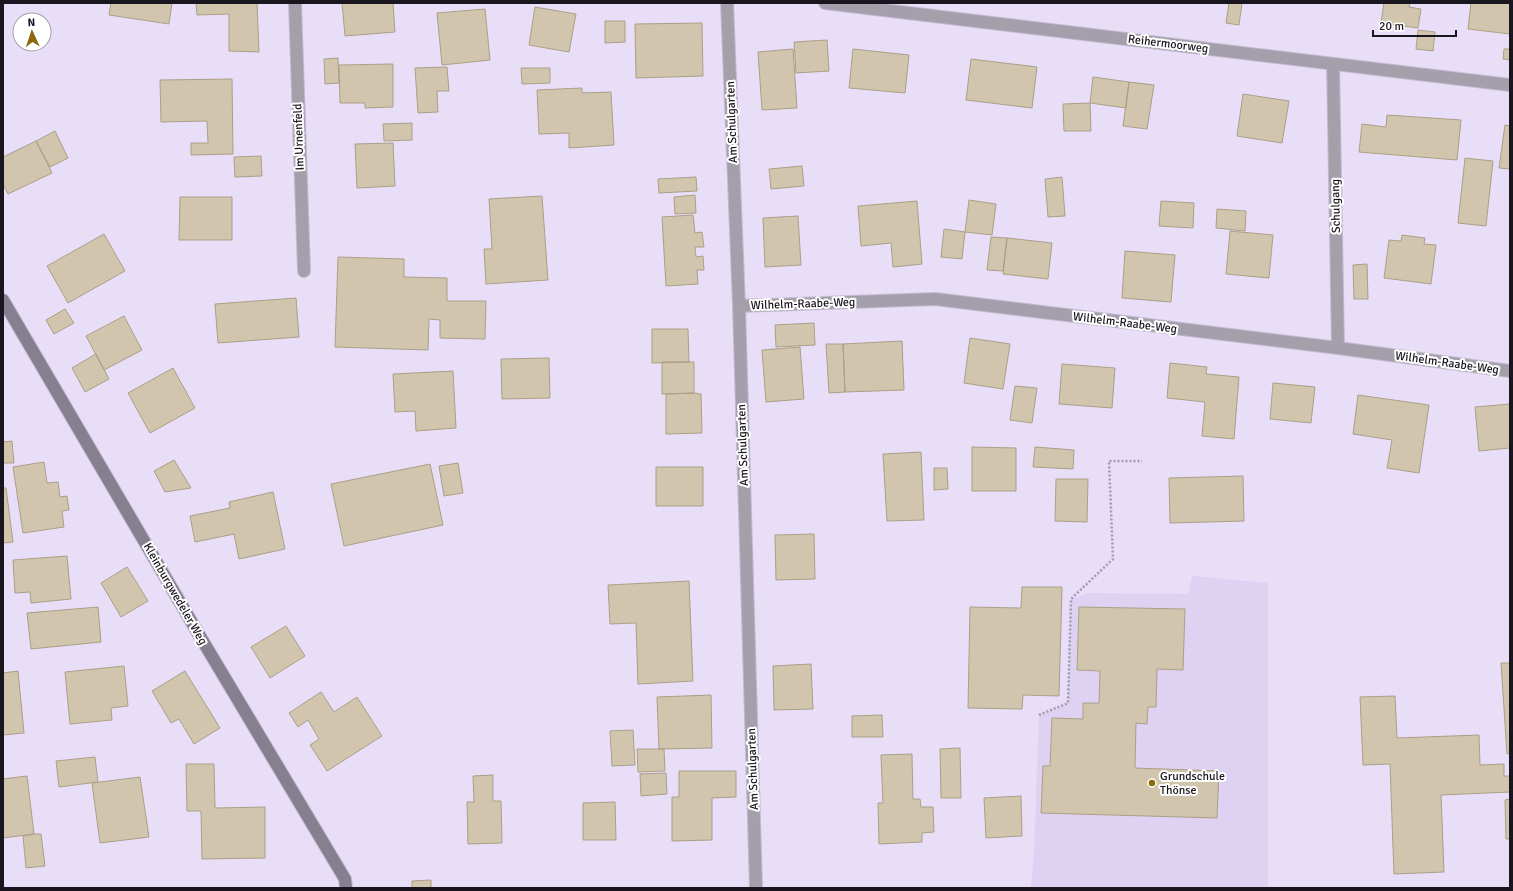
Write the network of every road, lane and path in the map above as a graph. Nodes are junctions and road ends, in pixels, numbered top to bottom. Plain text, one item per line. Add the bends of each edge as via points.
1 (295, 3) edge
2 (727, 3) edge
3 (826, 3) edge
4 (1333, 64) junction
5 (1510, 85) edge
6 (304, 271) dead end
7 (3, 300) edge
8 (739, 306) junction
9 (1338, 348) junction
10 (1510, 371) edge
11 (1142, 461) dead end
12 (1038, 715) dead end
13 (346, 888) edge
14 (756, 888) edge

1 - 6 street, Im Urnenfeld
2 - 8 street, Am Schulgarten
3 - 4 street, Reihermoorweg
4 - 5 street, Reihermoorweg
4 - 9 street, Schulgang
7 - 13 street, Kleinburgwedeler Weg via 345,879
8 - 9 street, Wilhelm-Raabe-Weg via 935,299
8 - 14 street, Am Schulgarten
9 - 10 street, Wilhelm-Raabe-Weg
11 - 12 path via 1109,461 1113,559 1071,599 1068,704

